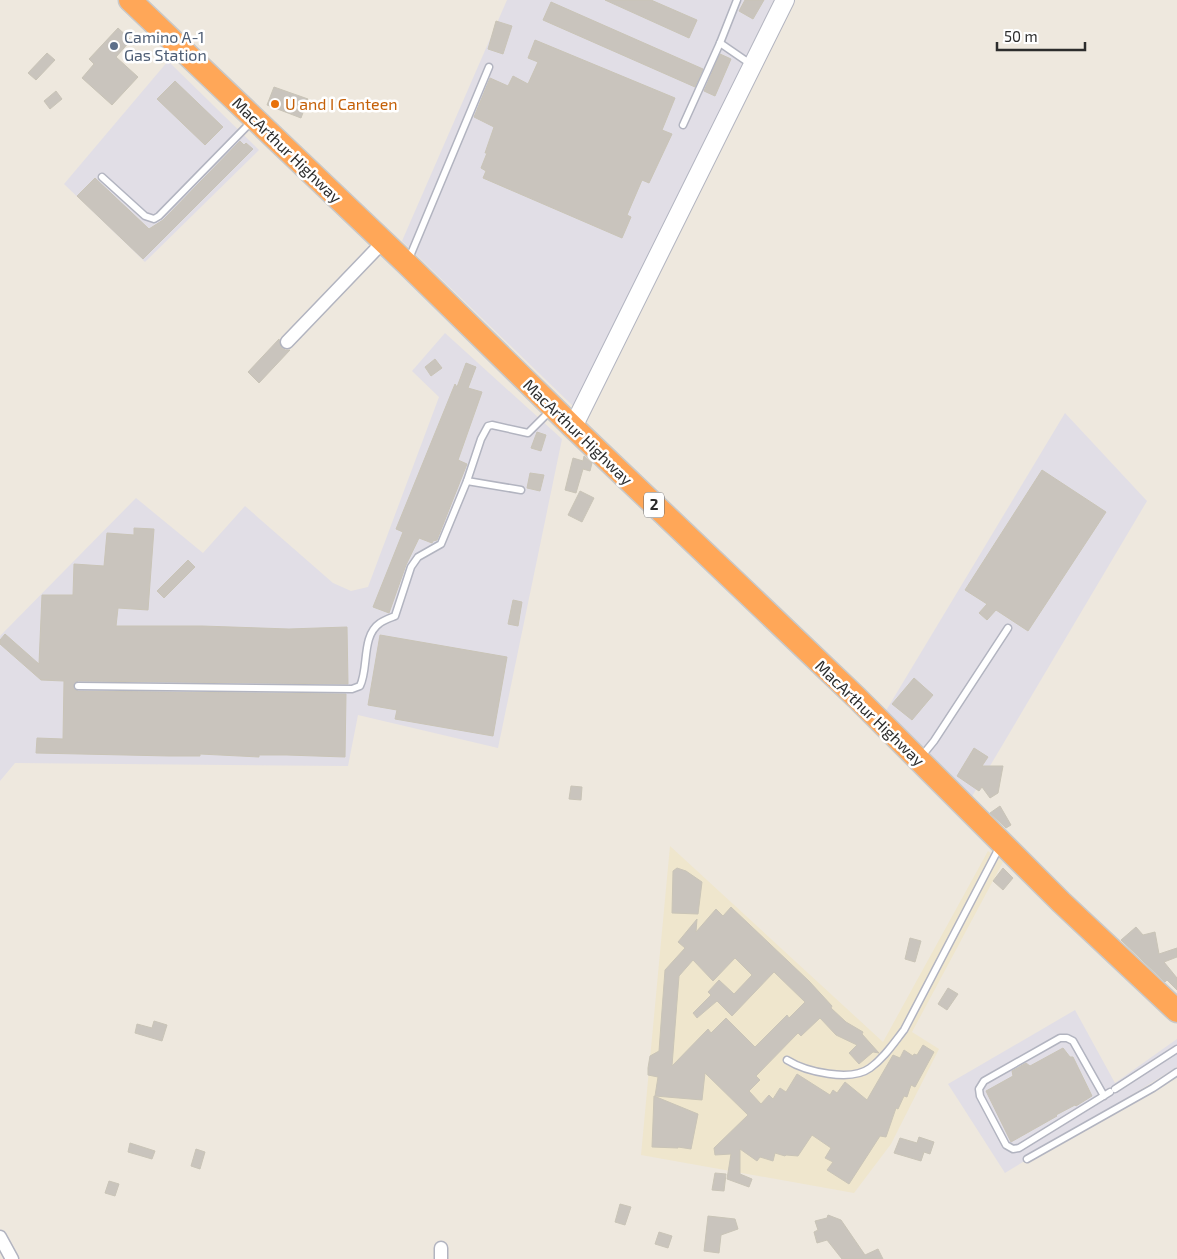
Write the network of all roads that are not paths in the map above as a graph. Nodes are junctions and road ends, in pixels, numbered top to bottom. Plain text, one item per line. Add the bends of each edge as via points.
1 (130, 0) edge
2 (737, 0) edge
3 (785, 0) edge
4 (720, 43) junction
5 (752, 66) junction
6 (489, 67) dead end
7 (254, 119) junction
8 (683, 125) dead end
9 (102, 177) dead end
10 (383, 242) junction
11 (407, 264) junction
12 (287, 342) dead end
13 (553, 408) junction
14 (573, 427) junction
15 (467, 481) junction
16 (521, 490) dead end
17 (1008, 628) dead end
18 (78, 686) dead end
19 (919, 760) junction
20 (1002, 842) junction
21 (1177, 1011) edge
22 (1177, 1049) edge
23 (787, 1060) dead end
24 (1177, 1072) edge
25 (1110, 1092) junction
26 (1027, 1159) dead end
27 (0, 1238) edge
28 (12, 1259) edge

1 - 7 highway, MacArthur Highway / 2
2 - 4 lane
3 - 5 street
4 - 5 lane
4 - 8 lane
5 - 14 street
6 - 11 lane
7 - 9 lane via 154,219 145,216
7 - 10 highway, MacArthur Highway / 2
10 - 11 highway, MacArthur Highway / 2
10 - 12 street
11 - 13 highway, MacArthur Highway / 2
13 - 14 highway, MacArthur Highway / 2
13 - 15 lane via 528,433 488,426
14 - 19 highway, MacArthur Highway / 2
15 - 16 lane
15 - 18 lane via 441,544 418,557 411,566 395,616 375,627 368,641 364,679 360,686 352,689
17 - 19 lane
19 - 20 highway, MacArthur Highway / 2
20 - 21 highway, MacArthur Highway / 2
20 - 23 lane via 904,1030 885,1055 868,1070 846,1075 815,1072
22 - 25 lane
24 - 26 lane
25 - 25 lane via 1013,1149 1006,1146 979,1088 984,1081 1060,1038 1067,1038
27 - 28 street

